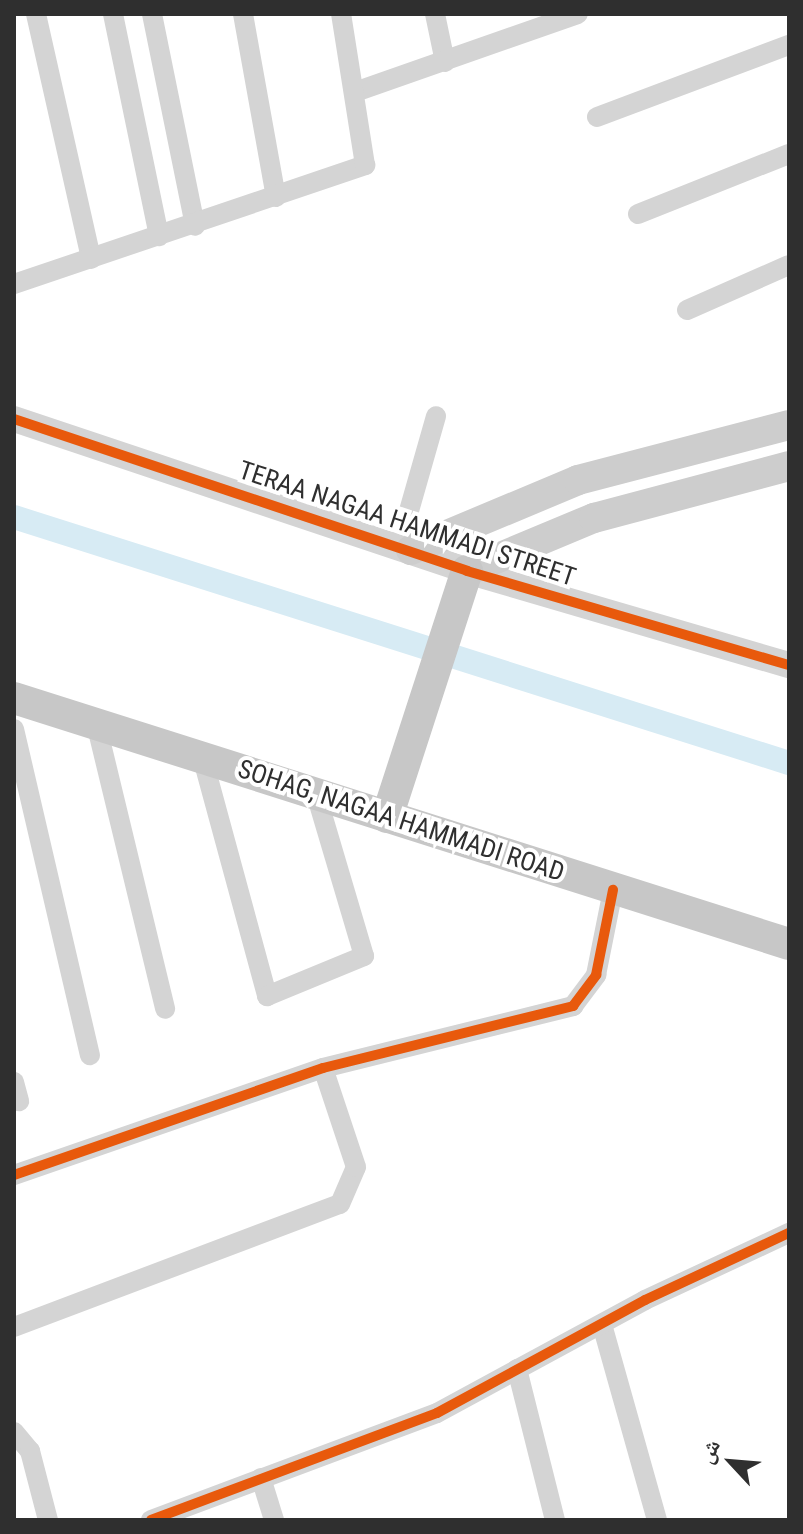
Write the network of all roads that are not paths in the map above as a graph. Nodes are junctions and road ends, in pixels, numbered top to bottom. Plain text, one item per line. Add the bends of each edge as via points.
1 (36, 14) edge
2 (113, 14) edge
3 (152, 14) edge
4 (243, 14) edge
5 (341, 14) edge
6 (435, 14) edge
7 (578, 14) edge
8 (534, 22) edge
9 (789, 45) edge
10 (445, 62) junction
11 (355, 92) junction
12 (597, 117) dead end
13 (789, 154) edge
14 (276, 197) junction
15 (638, 214) dead end
16 (195, 226) junction
17 (159, 236) junction
18 (91, 259) junction
19 (789, 265) edge
20 (14, 286) edge
21 (687, 310) dead end
22 (436, 416) dead end
23 (14, 419) edge
24 (789, 425) edge
25 (789, 466) edge
26 (405, 548) junction
27 (467, 571) junction
28 (789, 665) edge
29 (14, 698) edge
30 (96, 723) junction
31 (14, 729) edge
32 (202, 756) junction
33 (316, 794) junction
34 (387, 817) junction
35 (613, 890) junction
36 (789, 944) edge
37 (165, 1009) dead end
38 (90, 1055) dead end
39 (323, 1068) junction
40 (14, 1175) edge
41 (789, 1233) edge
42 (14, 1327) edge
43 (603, 1328) junction
44 (517, 1369) junction
45 (14, 1432) edge
46 (261, 1478) junction
47 (48, 1520) edge
48 (151, 1520) edge
49 (274, 1520) edge
50 (555, 1520) edge
51 (657, 1520) edge

1 - 18 street
2 - 17 street
3 - 16 street
4 - 14 street
5 - 11 street
6 - 10 street
7 - 8 street
8 - 10 street
9 - 12 street
10 - 11 street
11 - 14 street via 367,163
13 - 15 street
14 - 16 street
16 - 17 street
17 - 18 street
18 - 20 street
19 - 21 street
22 - 26 street
23 - 26 street, TERAA NAGAA HAMMADI STREET
24 - 26 main road via 578,480
25 - 27 main road via 594,518
26 - 27 street, TERAA NAGAA HAMMADI STREET
27 - 28 street, TERAA NAGAA HAMMADI STREET
27 - 34 main road
29 - 30 main road, SOHAG, NAGAA HAMMADI ROAD
30 - 32 main road, SOHAG, NAGAA HAMMADI ROAD
30 - 37 street
31 - 38 street
32 - 33 main road, SOHAG, NAGAA HAMMADI ROAD
32 - 33 street via 267,996 364,956
33 - 34 main road, SOHAG, NAGAA HAMMADI ROAD
34 - 35 main road, SOHAG, NAGAA HAMMADI ROAD
35 - 36 main road, SOHAG, NAGAA HAMMADI ROAD
35 - 39 street via 596,975 573,1006
39 - 40 street
39 - 42 street via 356,1167 340,1204
41 - 43 street via 645,1300
43 - 44 street
43 - 51 street
44 - 46 street via 437,1413
44 - 50 street
45 - 47 street via 30,1451
46 - 48 street
46 - 49 street

